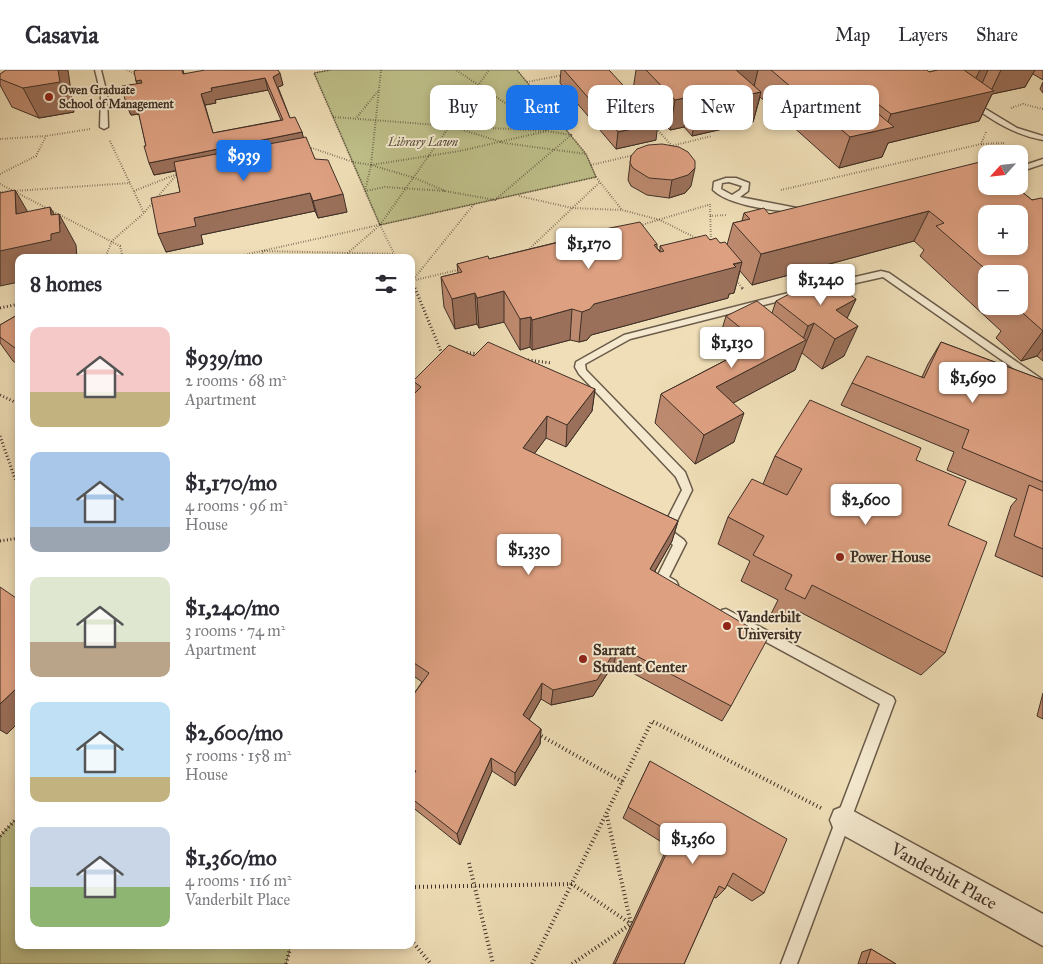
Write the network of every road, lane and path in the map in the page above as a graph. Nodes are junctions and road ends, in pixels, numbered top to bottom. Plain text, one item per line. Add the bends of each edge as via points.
1 (98, 70) edge
2 (127, 70) edge
3 (330, 70) edge
4 (381, 70) edge
5 (456, 70) edge
6 (490, 70) edge
7 (516, 70) edge
8 (313, 72) edge
9 (565, 75) dead end
10 (140, 76) edge
11 (527, 82) junction
12 (479, 85) joint
13 (378, 91) junction
14 (496, 96) edge
15 (962, 96) edge
16 (1043, 109) edge
17 (1007, 110) dead end
18 (333, 117) junction
19 (357, 118) junction
20 (376, 119) junction
21 (430, 124) edge
22 (104, 127) junction
23 (496, 128) edge
24 (987, 128) dead end
25 (448, 130) edge
26 (463, 130) edge
27 (657, 130) edge
28 (547, 131) junction
29 (46, 136) junction
30 (571, 136) junction
31 (712, 136) edge
32 (1043, 138) edge
33 (0, 139) edge
34 (504, 143) junction
35 (672, 146) junction
36 (663, 148) edge
37 (302, 150) edge
38 (555, 150) junction
39 (586, 154) junction
40 (636, 154) edge
41 (427, 159) junction
42 (1043, 161) edge
43 (353, 162) junction
44 (372, 165) junction
45 (591, 165) junction
46 (1028, 167) edge
47 (187, 172) edge
48 (0, 174) edge
49 (177, 174) junction
50 (596, 177) junction
51 (415, 178) junction
52 (600, 182) junction
53 (130, 183) junction
54 (0, 184) edge
55 (406, 189) junction
56 (11, 190) junction
57 (365, 190) junction
58 (134, 191) junction
59 (445, 191) junction
60 (0, 192) edge
61 (516, 195) junction
62 (737, 198) junction
63 (495, 200) junction
64 (474, 204) junction
65 (710, 204) junction
66 (572, 208) junction
67 (622, 210) junction
68 (808, 212) edge
69 (144, 213) junction
70 (660, 220) junction
71 (380, 225) junction
72 (631, 227) edge
73 (112, 241) junction
74 (262, 251) junction
75 (534, 251) edge
76 (347, 253) junction
77 (107, 254) edge
78 (122, 254) edge
79 (248, 254) edge
80 (263, 254) edge
81 (394, 254) joint
82 (468, 267) edge
83 (733, 275) edge
84 (415, 276) edge
85 (415, 280) edge
86 (415, 290) edge
87 (749, 296) dead end
88 (15, 305) edge
89 (0, 308) edge
90 (440, 349) junction
91 (449, 350) edge
92 (459, 352) edge
93 (486, 355) edge
94 (446, 360) edge
95 (524, 360) edge
96 (551, 364) dead end
97 (1043, 384) edge
98 (0, 395) edge
99 (15, 402) edge
100 (0, 436) edge
101 (15, 479) edge
102 (15, 539) edge
103 (0, 541) edge
104 (680, 589) edge
105 (714, 607) edge
106 (538, 734) edge
107 (623, 782) junction
108 (607, 815) junction
109 (15, 820) edge
110 (844, 820) junction
111 (0, 836) edge
112 (469, 863) dead end
113 (572, 884) junction
114 (475, 886) junction
115 (415, 887) edge
116 (631, 924) junction
117 (1043, 932) edge
118 (415, 945) edge
119 (289, 949) edge
120 (286, 964) edge
121 (431, 964) edge
122 (493, 964) edge
123 (532, 964) edge
124 (572, 964) edge
125 (789, 964) edge

1 - 22 lane via 104,94
2 - 10 path
3 - 8 path
4 - 13 path
5 - 12 path
6 - 12 path
7 - 11 path
8 - 18 path
9 - 11 path
11 - 30 path
13 - 19 path
13 - 20 path
14 - 28 path
15 - 32 lane via 1003,124
16 - 17 path via 1022,104
18 - 19 path
18 - 43 path
19 - 20 path
20 - 21 path
20 - 44 path
22 - 29 path
22 - 53 path
23 - 28 path
24 - 62 path via 981,144
25 - 41 path
26 - 34 path
27 - 35 path
28 - 30 path
28 - 34 path
29 - 33 path
29 - 48 path via 36,156
30 - 38 path
30 - 39 path
31 - 35 path
34 - 38 path
34 - 41 path
35 - 36 path
37 - 43 path via 312,148
38 - 39 path
38 - 63 path
39 - 45 path
40 - 45 path
41 - 44 path
41 - 51 path
42 - 46 lane
43 - 44 path
43 - 57 path
44 - 51 path
44 - 57 path
45 - 50 path
47 - 49 path
49 - 58 path
49 - 69 path
50 - 52 path
50 - 61 path
51 - 55 path
51 - 59 path
52 - 66 path
52 - 67 path
53 - 56 path
53 - 58 path
54 - 56 path
55 - 57 path via 385,187
55 - 59 path
55 - 71 path
56 - 60 path
56 - 73 path
57 - 71 path
58 - 69 path
59 - 63 path
61 - 63 path
61 - 66 path
62 - 65 path
62 - 68 lane
63 - 64 path
64 - 71 path
64 - 84 path
65 - 70 path
65 - 70 path via 711,246
66 - 67 path
66 - 75 path via 524,254
67 - 70 path
69 - 73 path
70 - 72 path
71 - 74 path
71 - 76 path
71 - 81 path
73 - 77 path
73 - 78 path via 120,246
74 - 76 path
74 - 79 path
74 - 80 path
76 - 81 path
82 - 85 path
83 - 87 path
86 - 90 path
88 - 89 path
90 - 91 path
90 - 94 path
92 - 93 path
95 - 96 path
97 - 104 lane via 881,274 627,337 581,362 582,372 685,483 687,490 662,531 680,543 662,579
98 - 99 path
100 - 101 path
102 - 103 path
105 - 110 lane via 888,701
106 - 107 path
107 - 108 path
107 - 110 path via 652,721
108 - 113 path
108 - 116 path
109 - 111 path
110 - 117 street, Vanderbilt Place
110 - 125 lane
112 - 114 path
113 - 114 path
113 - 116 path
113 - 123 path
114 - 115 path
114 - 122 path
116 - 124 path
118 - 121 path
119 - 120 path

